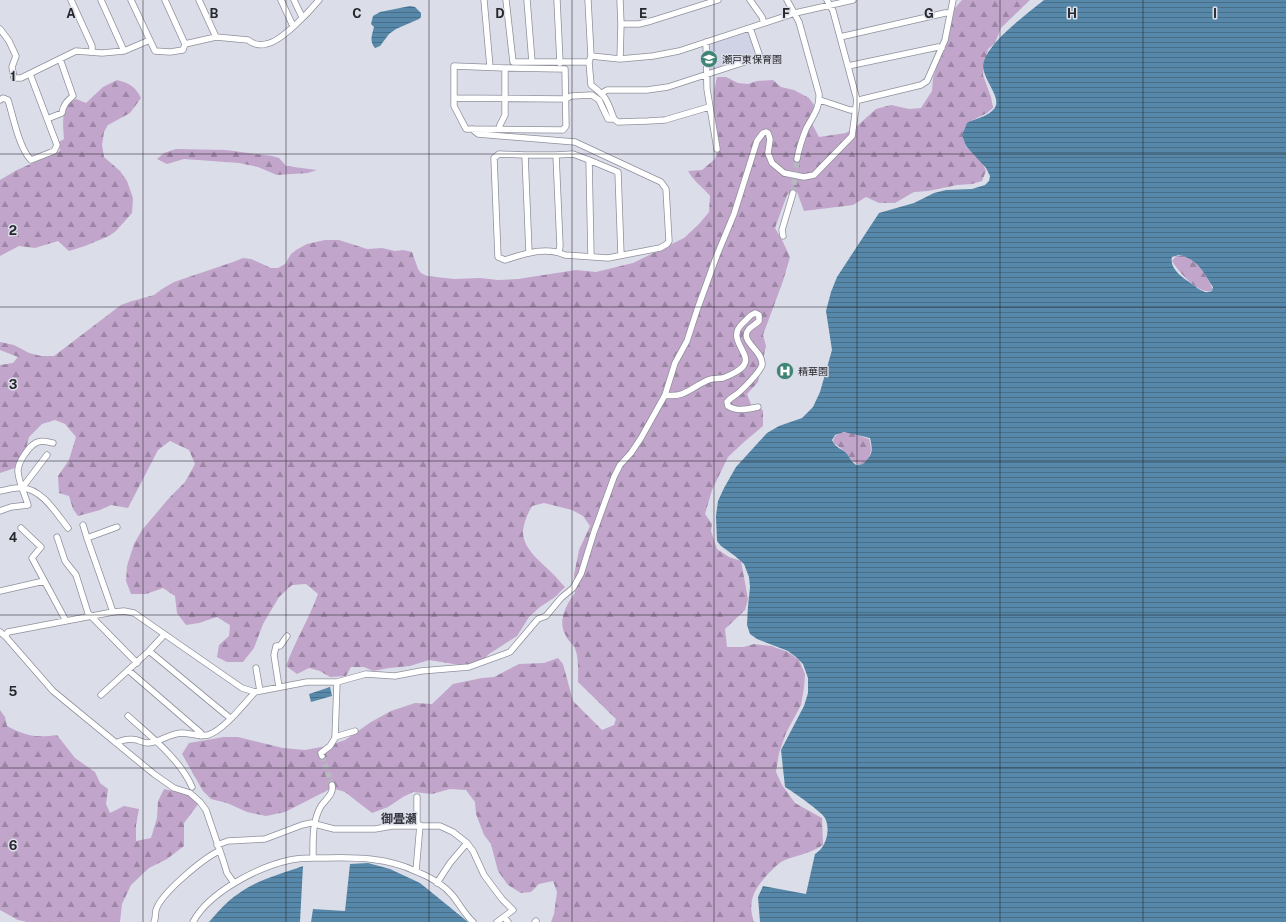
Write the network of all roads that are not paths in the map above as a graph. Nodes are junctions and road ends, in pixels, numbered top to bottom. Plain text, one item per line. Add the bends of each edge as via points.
1 (71, 0) edge
2 (101, 0) edge
3 (131, 0) edge
4 (165, 0) edge
5 (198, 0) edge
6 (281, 0) edge
7 (294, 0) edge
8 (319, 0) edge
9 (484, 0) edge
10 (506, 0) edge
11 (527, 0) edge
12 (557, 0) edge
13 (588, 0) edge
14 (620, 0) edge
15 (718, 0) edge
16 (750, 0) edge
17 (787, 0) edge
18 (853, 0) edge
19 (953, 0) edge
20 (829, 2) edge
21 (795, 13) junction
22 (950, 13) junction
23 (302, 17) junction
24 (764, 23) junction
25 (621, 24) junction
26 (293, 26) junction
27 (750, 28) junction
28 (0, 29) edge
29 (216, 37) junction
30 (840, 37) junction
31 (150, 40) junction
32 (706, 42) junction
33 (185, 44) junction
34 (942, 48) junction
35 (124, 51) junction
36 (92, 52) junction
37 (591, 56) junction
38 (60, 59) junction
39 (620, 59) junction
40 (532, 62) junction
41 (590, 62) junction
42 (560, 63) junction
43 (848, 66) junction
44 (490, 67) junction
45 (506, 68) junction
46 (30, 74) junction
47 (706, 74) junction
48 (602, 93) junction
49 (454, 98) junction
50 (506, 99) junction
51 (566, 99) junction
52 (0, 100) edge
53 (820, 100) junction
54 (857, 100) junction
55 (709, 107) junction
56 (856, 110) junction
57 (47, 118) junction
58 (614, 119) junction
59 (472, 129) junction
60 (499, 129) junction
61 (717, 149) dead end
62 (525, 155) junction
63 (556, 155) junction
64 (797, 159) tunnel mouth
65 (589, 160) junction
66 (793, 193) tunnel mouth
67 (783, 236) dead end
68 (559, 252) junction
69 (529, 253) junction
70 (621, 255) junction
71 (591, 256) junction
72 (665, 394) junction
73 (758, 407) dead end
74 (53, 443) dead end
75 (47, 456) dead end
76 (22, 488) junction
77 (0, 491) edge
78 (0, 510) edge
79 (83, 525) dead end
80 (117, 526) dead end
81 (21, 528) dead end
82 (68, 528) dead end
83 (57, 536) dead end
84 (87, 538) junction
85 (44, 581) junction
86 (0, 591) edge
87 (113, 612) junction
88 (91, 616) junction
89 (66, 621) junction
90 (2, 634) edge
91 (164, 635) junction
92 (286, 636) dead end
93 (149, 651) junction
94 (136, 663) junction
95 (256, 668) dead end
96 (128, 670) junction
97 (337, 682) junction
98 (279, 687) junction
99 (258, 692) junction
100 (101, 695) dead end
101 (128, 716) dead end
102 (230, 718) junction
103 (355, 731) dead end
104 (202, 736) junction
105 (335, 737) junction
106 (156, 741) junction
107 (116, 743) junction
108 (322, 756) dead end
109 (332, 785) tunnel mouth
110 (192, 787) dead end
111 (417, 797) dead end
112 (314, 824) junction
113 (418, 826) junction
114 (467, 843) junction
115 (218, 848) junction
116 (313, 858) junction
117 (416, 871) junction
118 (234, 883) junction
119 (437, 883) junction
120 (506, 919) edge
121 (154, 922) edge
122 (193, 922) edge
123 (473, 922) edge
124 (497, 922) edge

1 - 36 street via 92,46
2 - 35 street
3 - 31 street
4 - 33 street
5 - 29 street
6 - 26 street
7 - 23 street
8 - 23 street
9 - 44 street
10 - 40 street via 514,62
11 - 40 street
12 - 42 street
13 - 37 street
14 - 25 street
15 - 25 street via 639,24
16 - 24 street
17 - 21 street
18 - 20 street
19 - 22 street
20 - 21 street
20 - 30 street
21 - 24 street
21 - 53 street
22 - 30 street
22 - 34 street
23 - 26 street
24 - 27 street
25 - 39 street
26 - 29 street via 267,44
27 - 32 street
27 - 47 street via 760,57
28 - 46 street via 16,56 12,67 14,78
29 - 33 street
30 - 43 street
31 - 33 street via 156,51 183,50
31 - 35 street
32 - 39 street via 679,51
32 - 47 street
34 - 43 street
34 - 54 street via 927,81 921,85
35 - 36 street
36 - 38 street via 76,51
37 - 39 street
37 - 41 street
38 - 46 street
38 - 57 street via 73,96 66,102 62,113
40 - 42 street
41 - 42 street
41 - 48 street via 591,85
43 - 54 street
44 - 45 street
44 - 49 street via 454,66
45 - 50 street
45 - 51 street via 565,69
46 - 57 street
47 - 48 street via 668,87 607,90
47 - 55 street
48 - 58 street
49 - 50 street
49 - 59 street via 454,106 466,129
50 - 51 street
50 - 60 street via 505,114
51 - 58 street via 571,96 592,94 600,100 608,119
51 - 60 street via 566,126 563,130
52 - 57 street via 8,100 17,132 26,155 31,160 54,151 58,145
53 - 56 street
53 - 64 street via 818,110 800,144
54 - 56 street
55 - 58 street via 665,120 618,122
55 - 61 street
56 - 72 street via 852,136 814,175 804,177 784,173 778,169 768,152 770,135 762,133 687,341 675,363
59 - 60 street
59 - 70 street via 478,134 575,142 662,182 666,189 669,241 660,248
62 - 63 street
62 - 69 street
62 - 69 street via 499,154 494,158 498,257 505,260
63 - 65 street via 573,154
63 - 68 street
65 - 70 street via 618,172
65 - 71 street
66 - 67 street via 782,227
68 - 69 street via 543,250
68 - 71 street
70 - 71 street via 608,258
72 - 73 street via 684,393 708,380 727,376 741,368 746,359 738,343 737,333 740,325 755,313 759,315 759,321 748,330 746,336 759,354 762,365 745,386 727,402 728,406 735,409
72 - 97 street via 614,477 581,574 573,588 546,616 538,619 510,652 468,667 395,676 366,674
74 - 76 street via 36,442 30,447 19,463 17,471
75 - 76 street
76 - 77 street
76 - 78 street via 28,505
76 - 82 street via 40,496
79 - 84 street
80 - 84 street
81 - 85 street via 41,547 32,558
83 - 88 street via 65,561 76,575
84 - 87 street
85 - 86 street
85 - 89 street
87 - 88 street
87 - 91 street via 134,613
88 - 89 street
88 - 94 street
89 - 90 street
90 - 107 street via 53,691
91 - 93 street
91 - 99 street via 242,688
92 - 98 street via 280,646 276,646 274,655
93 - 94 street
93 - 102 street
94 - 96 street
95 - 99 street
96 - 100 street
96 - 104 street
97 - 98 street via 307,682
97 - 105 street
98 - 99 street
99 - 102 street
101 - 106 street
102 - 104 street via 223,727
103 - 105 street
104 - 106 street via 181,733
105 - 108 street via 330,746 321,753
106 - 107 street via 147,743 134,739
106 - 110 street via 186,774
107 - 115 street via 174,788 190,793 200,802 206,810
109 - 112 street via 333,791 321,806
111 - 113 street
112 - 113 street via 334,829
112 - 115 street via 302,825 265,839 228,841
112 - 116 street
113 - 114 street via 440,826
113 - 117 street
114 - 119 street
114 - 120 street via 484,875 512,910
115 - 118 street
115 - 121 street via 179,881 156,910
116 - 117 street via 368,859 399,864
116 - 118 street via 297,858 272,865
117 - 119 street
118 - 122 street via 202,908
119 - 123 street via 452,895
120 - 124 street

